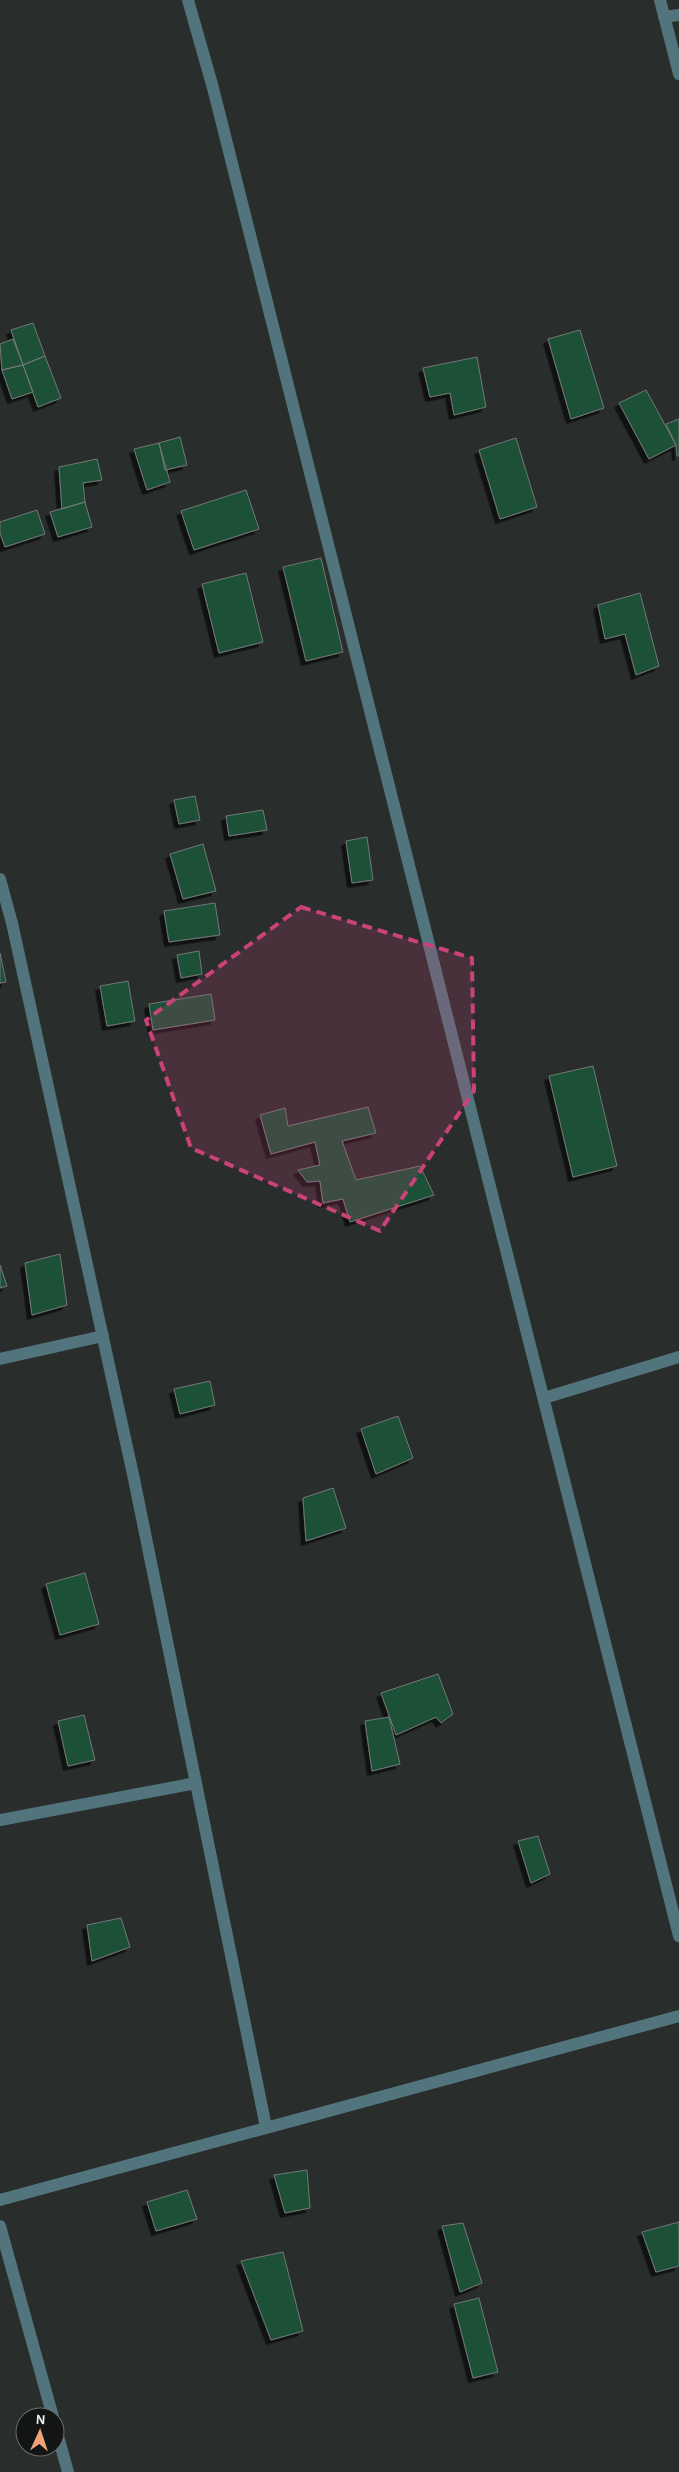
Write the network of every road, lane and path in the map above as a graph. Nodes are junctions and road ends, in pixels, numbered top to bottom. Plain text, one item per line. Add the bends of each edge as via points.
1 (188, 0) edge
2 (660, 0) edge
3 (679, 15) edge
4 (664, 17) junction
5 (679, 74) edge
6 (0, 879) edge
7 (6, 924) edge
8 (103, 1336) junction
9 (679, 1357) edge
10 (0, 1359) edge
11 (544, 1398) junction
12 (196, 1782) junction
13 (0, 1820) edge
14 (679, 1936) edge
15 (679, 2016) edge
16 (266, 2127) junction
17 (0, 2200) edge
18 (0, 2226) edge
19 (50, 2407) edge
20 (64, 2457) edge
21 (68, 2472) edge

1 - 11 street via 214,88
2 - 4 street
3 - 4 street
4 - 5 street
6 - 7 street
7 - 8 street
8 - 10 street
8 - 12 street
9 - 11 street
11 - 14 street
12 - 13 street
12 - 16 street
15 - 16 street
16 - 17 street
18 - 19 street
20 - 21 street

